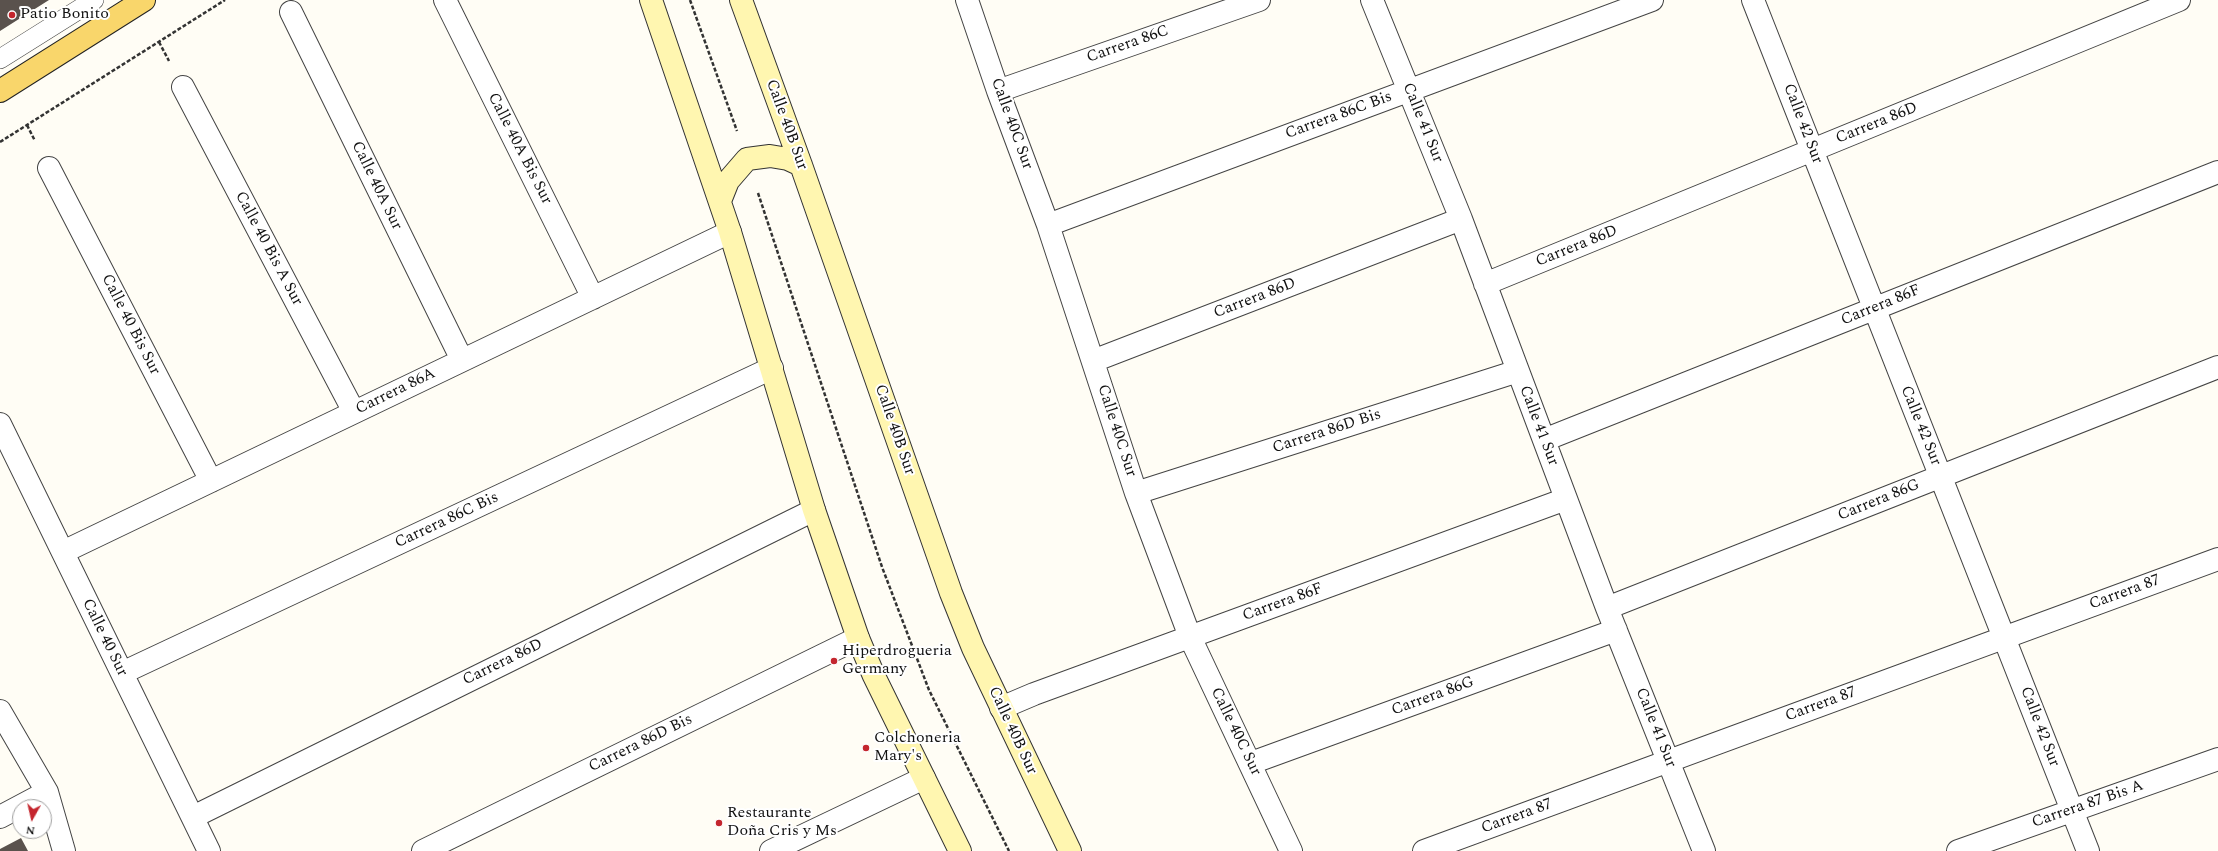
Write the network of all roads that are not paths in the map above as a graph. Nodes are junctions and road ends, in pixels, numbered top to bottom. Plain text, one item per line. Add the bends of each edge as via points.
1 (94, 0) edge
2 (144, 0) edge
3 (445, 0) edge
4 (651, 0) edge
5 (741, 0) edge
6 (967, 0) edge
7 (1259, 0) edge
8 (1372, 0) edge
9 (1652, 0) edge
10 (1753, 0) edge
11 (2179, 0) edge
12 (291, 12) dead end
13 (0, 59) edge
14 (183, 86) dead end
15 (1409, 90) junction
16 (0, 91) edge
17 (998, 91) junction
18 (1812, 150) junction
19 (801, 166) junction
20 (49, 168) dead end
21 (2218, 172) edge
22 (720, 201) junction
23 (1461, 219) junction
24 (1048, 225) junction
25 (730, 232) junction
26 (1485, 284) junction
27 (593, 298) junction
28 (1874, 309) junction
29 (462, 360) junction
30 (1093, 361) junction
31 (2218, 367) edge
32 (772, 368) junction
33 (1518, 371) junction
34 (354, 412) junction
35 (0, 424) edge
36 (1544, 440) junction
37 (1940, 476) junction
38 (211, 482) junction
39 (1136, 493) junction
40 (1566, 499) junction
41 (814, 510) junction
42 (63, 552) junction
43 (2218, 559) edge
44 (1607, 608) junction
45 (1616, 630) junction
46 (1190, 637) junction
47 (858, 638) junction
48 (2004, 638) junction
49 (122, 673) junction
50 (1001, 708) junction
51 (0, 711) edge
52 (2218, 759) edge
53 (1668, 762) junction
54 (1251, 763) junction
55 (924, 778) junction
56 (47, 792) junction
57 (2072, 811) junction
58 (0, 817) edge
59 (193, 817) junction
60 (64, 851) edge
61 (209, 851) edge
62 (423, 851) edge
63 (771, 851) edge
64 (960, 851) edge
65 (1070, 851) edge
66 (1291, 851) edge
67 (1424, 851) edge
68 (1704, 851) edge
69 (1958, 851) edge
70 (2088, 851) edge

1 - 13 lane
2 - 16 main road
3 - 27 street, Calle 40A Bis Sur
4 - 22 street
5 - 19 street, Calle 40B Sur
6 - 17 street, Calle 40C Sur
7 - 17 street, Carrera 86C
8 - 15 street, Calle 41 Sur
9 - 15 street, Carrera 86C Bis
10 - 18 street, Calle 42 Sur
11 - 18 street, Carrera 86D
12 - 29 street, Calle 40A Sur
14 - 34 street, Calle 40 Bis A Sur
15 - 23 street, Calle 41 Sur
15 - 24 street, Carrera 86C Bis
17 - 24 street, Calle 40C Sur
18 - 26 street, Carrera 86D
18 - 28 street, Calle 42 Sur
19 - 22 street via 788,159 770,156 747,159 728,181
19 - 50 street, Calle 40B Sur via 951,594
20 - 38 street, Calle 40 Bis Sur
21 - 28 street, Carrera 86F
22 - 25 street
23 - 26 street, Calle 41 Sur
23 - 30 street, Carrera 86D
24 - 30 street, Calle 40C Sur
25 - 27 street, Carrera 86A
25 - 32 street
26 - 33 street, Calle 41 Sur
27 - 29 street, Carrera 86A
28 - 36 street, Carrera 86F
28 - 37 street, Calle 42 Sur
29 - 34 street, Carrera 86A
30 - 39 street, Calle 40C Sur
31 - 37 street, Carrera 86G
32 - 41 street
32 - 49 street, Carrera 86C Bis
33 - 36 street, Calle 41 Sur
33 - 39 street, Carrera 86D Bis
34 - 38 street, Carrera 86A
35 - 42 street, Calle 40 Sur
36 - 40 street, Calle 41 Sur
37 - 44 street, Carrera 86G
37 - 48 street, Calle 42 Sur
38 - 42 street, Carrera 86A
39 - 46 street, Calle 40C Sur
40 - 44 street, Calle 41 Sur
40 - 46 street, Carrera 86F
41 - 47 street
41 - 59 street, Carrera 86D
42 - 49 street, Calle 40 Sur
43 - 48 street, Carrera 87
44 - 45 street, Calle 41 Sur
45 - 53 street, Calle 41 Sur
45 - 54 street, Carrera 86G
46 - 50 street, Carrera 86F
46 - 54 street, Calle 40C Sur
47 - 55 street
47 - 62 street, Carrera 86D Bis
48 - 53 street, Carrera 87
48 - 57 street, Calle 42 Sur
49 - 59 street, Calle 40 Sur
50 - 65 street, Calle 40B Sur
51 - 56 street
52 - 57 street, Carrera 87 Bis A
53 - 67 street, Carrera 87
53 - 68 street, Calle 41 Sur
54 - 66 street, Calle 40C Sur
55 - 63 street
55 - 64 street
56 - 58 street
56 - 60 street
57 - 69 street, Carrera 87 Bis A
57 - 70 street, Calle 42 Sur
59 - 61 street, Calle 40 Sur

